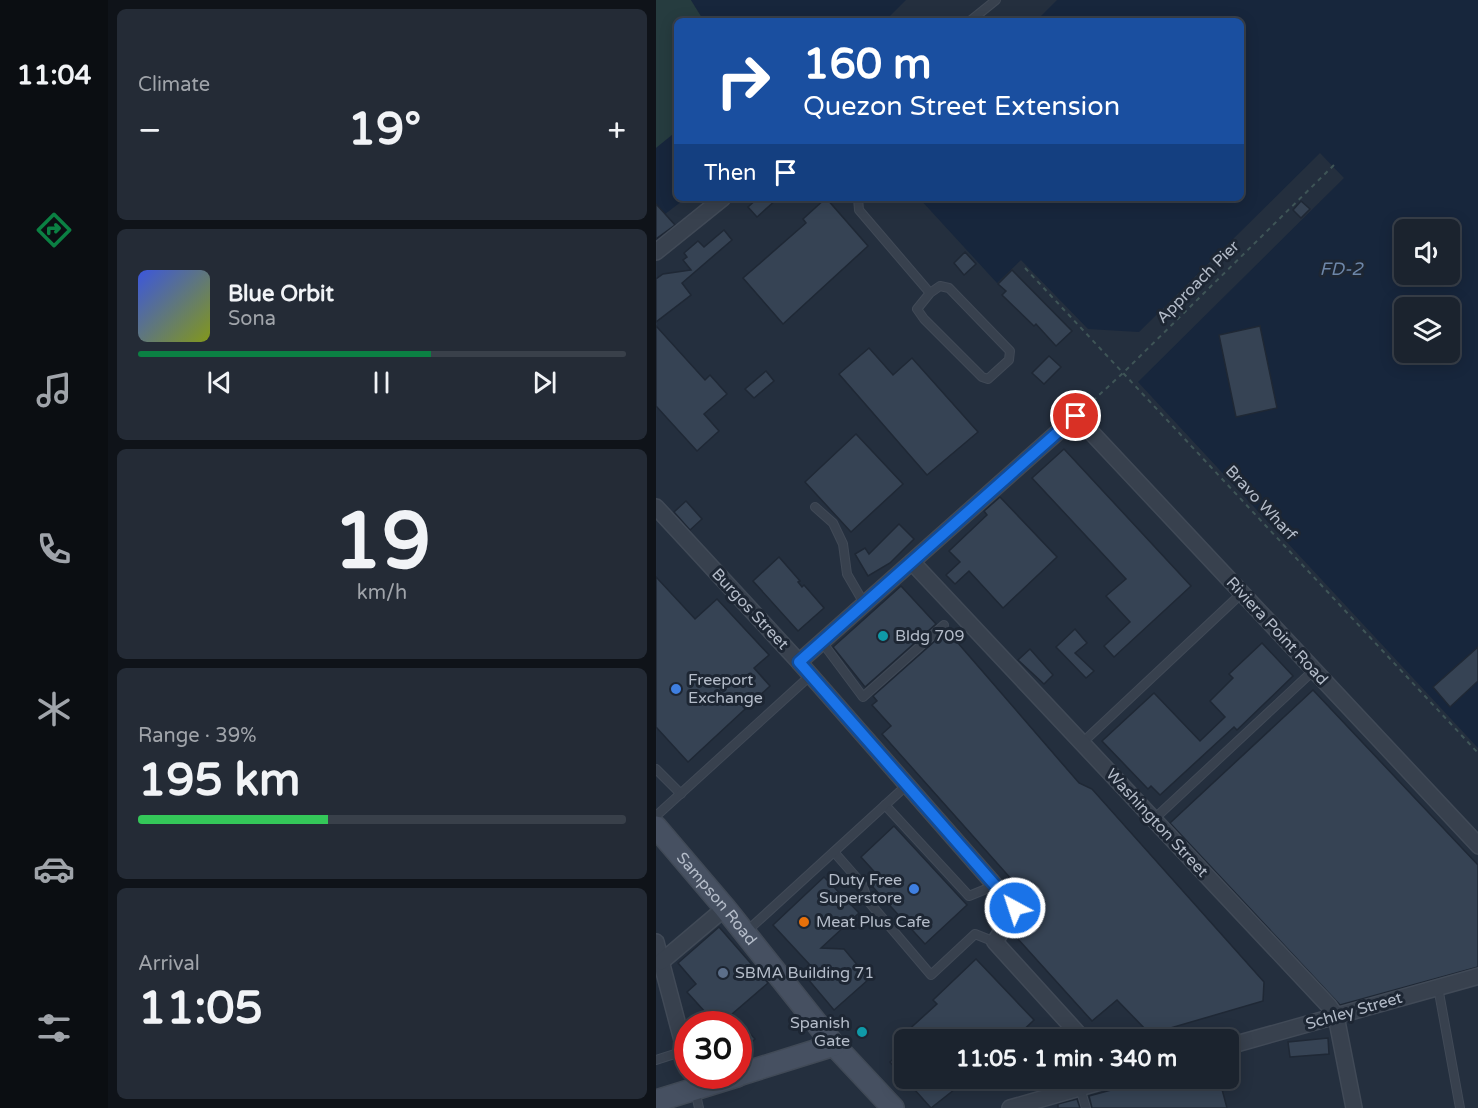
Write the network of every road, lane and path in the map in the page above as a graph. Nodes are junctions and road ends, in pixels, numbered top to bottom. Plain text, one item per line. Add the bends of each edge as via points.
1 (996, 0) edge
2 (974, 18) edge
3 (1335, 164) dead end
4 (719, 201) edge
5 (858, 201) edge
6 (656, 252) edge
7 (1025, 268) dead end
8 (930, 293) junction
9 (1123, 373) junction
10 (1076, 416) junction
11 (656, 507) edge
12 (815, 507) dead end
13 (912, 562) junction
14 (1242, 593) junction
15 (865, 605) junction
16 (944, 625) dead end
17 (822, 642) junction
18 (799, 662) junction
19 (1314, 670) junction
20 (810, 675) junction
21 (1081, 744) junction
22 (1478, 753) edge
23 (656, 769) edge
24 (907, 785) junction
25 (681, 794) junction
26 (885, 805) junction
27 (656, 816) edge
28 (1153, 820) junction
29 (656, 827) edge
30 (1478, 846) edge
31 (834, 852) junction
32 (996, 885) junction
33 (725, 908) junction
34 (745, 933) junction
35 (656, 942) edge
36 (995, 942) junction
37 (661, 962) junction
38 (1478, 976) edge
39 (1438, 987) junction
40 (674, 1011) edge
41 (1336, 1016) junction
42 (1074, 1029) edge
43 (1239, 1043) edge
44 (834, 1045) junction
45 (674, 1058) edge
46 (656, 1060) edge
47 (752, 1071) edge
48 (1076, 1089) edge
49 (1080, 1089) edge
50 (695, 1091) edge
51 (656, 1101) edge
52 (893, 1108) edge
53 (1010, 1108) edge
54 (1086, 1108) edge
55 (1354, 1108) edge
56 (1460, 1108) edge

1 - 2 lane
3 - 9 path, Approach Pier
4 - 6 street
5 - 8 lane via 859,210
7 - 9 path, Bravo Wharf
8 - 8 lane via 940,286 949,288 1010,351 1009,360 988,379 917,309
9 - 10 path, Approach Pier
9 - 22 path, Bravo Wharf
10 - 13 street
10 - 14 street, Riviera Point Road
11 - 18 street, Burgos Street
12 - 15 lane via 833,523 843,544 847,574
13 - 15 street
13 - 21 street, Washington Street
14 - 19 street, Riviera Point Road
14 - 21 lane
15 - 17 street
16 - 17 lane via 863,697
17 - 18 street
18 - 20 street, Burgos Street
19 - 28 lane
19 - 30 street, Riviera Point Road
20 - 24 street, Burgos Street
20 - 25 lane
21 - 28 street, Washington Street
23 - 25 lane
24 - 26 lane
24 - 32 street, Burgos Street
25 - 27 lane
26 - 31 lane
26 - 32 lane via 969,896
28 - 41 street, Washington Street
29 - 33 main road, Sampson Road
31 - 34 lane
31 - 36 lane via 862,885 868,901 931,975 975,934
32 - 36 street, Burgos Street via 1015,908
33 - 34 main road, Sampson Road
33 - 37 street
34 - 44 main road, Sampson Road
35 - 37 street
36 - 42 street
37 - 40 street
38 - 39 street, Schley Street
39 - 41 street, Schley Street
39 - 56 lane
41 - 43 street, Schley Street
41 - 55 street, Washington Street
44 - 47 main road
44 - 52 main road, Sampson Road
45 - 46 lane
48 - 53 street
49 - 54 lane
50 - 51 main road

